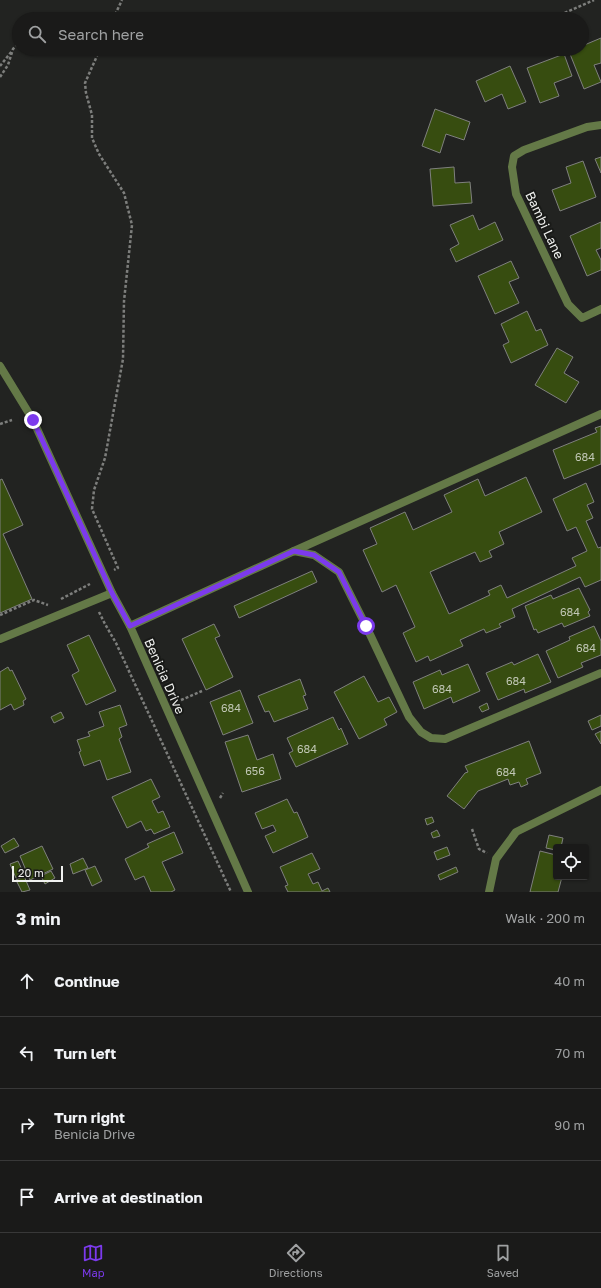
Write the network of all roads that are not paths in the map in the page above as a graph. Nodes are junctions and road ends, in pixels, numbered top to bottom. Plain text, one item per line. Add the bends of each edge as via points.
1 (601, 125) edge
2 (601, 309) edge
3 (2, 372) edge
4 (601, 414) edge
5 (294, 551) junction
6 (112, 593) junction
7 (130, 626) junction
8 (0, 639) edge
9 (601, 673) edge
10 (601, 790) edge
11 (248, 892) edge
12 (489, 892) edge

1 - 2 street, Bambi Lane via 587,127 524,150 514,156 512,167 516,194 568,304 582,318
3 - 6 street, Benicia Drive via 33,420
4 - 5 street
5 - 7 street
5 - 9 street via 314,555 339,572 409,717 421,732 432,738 445,739
6 - 7 street, Benicia Drive
6 - 8 street
7 - 11 street, Benicia Drive
10 - 12 street via 516,832 496,858

